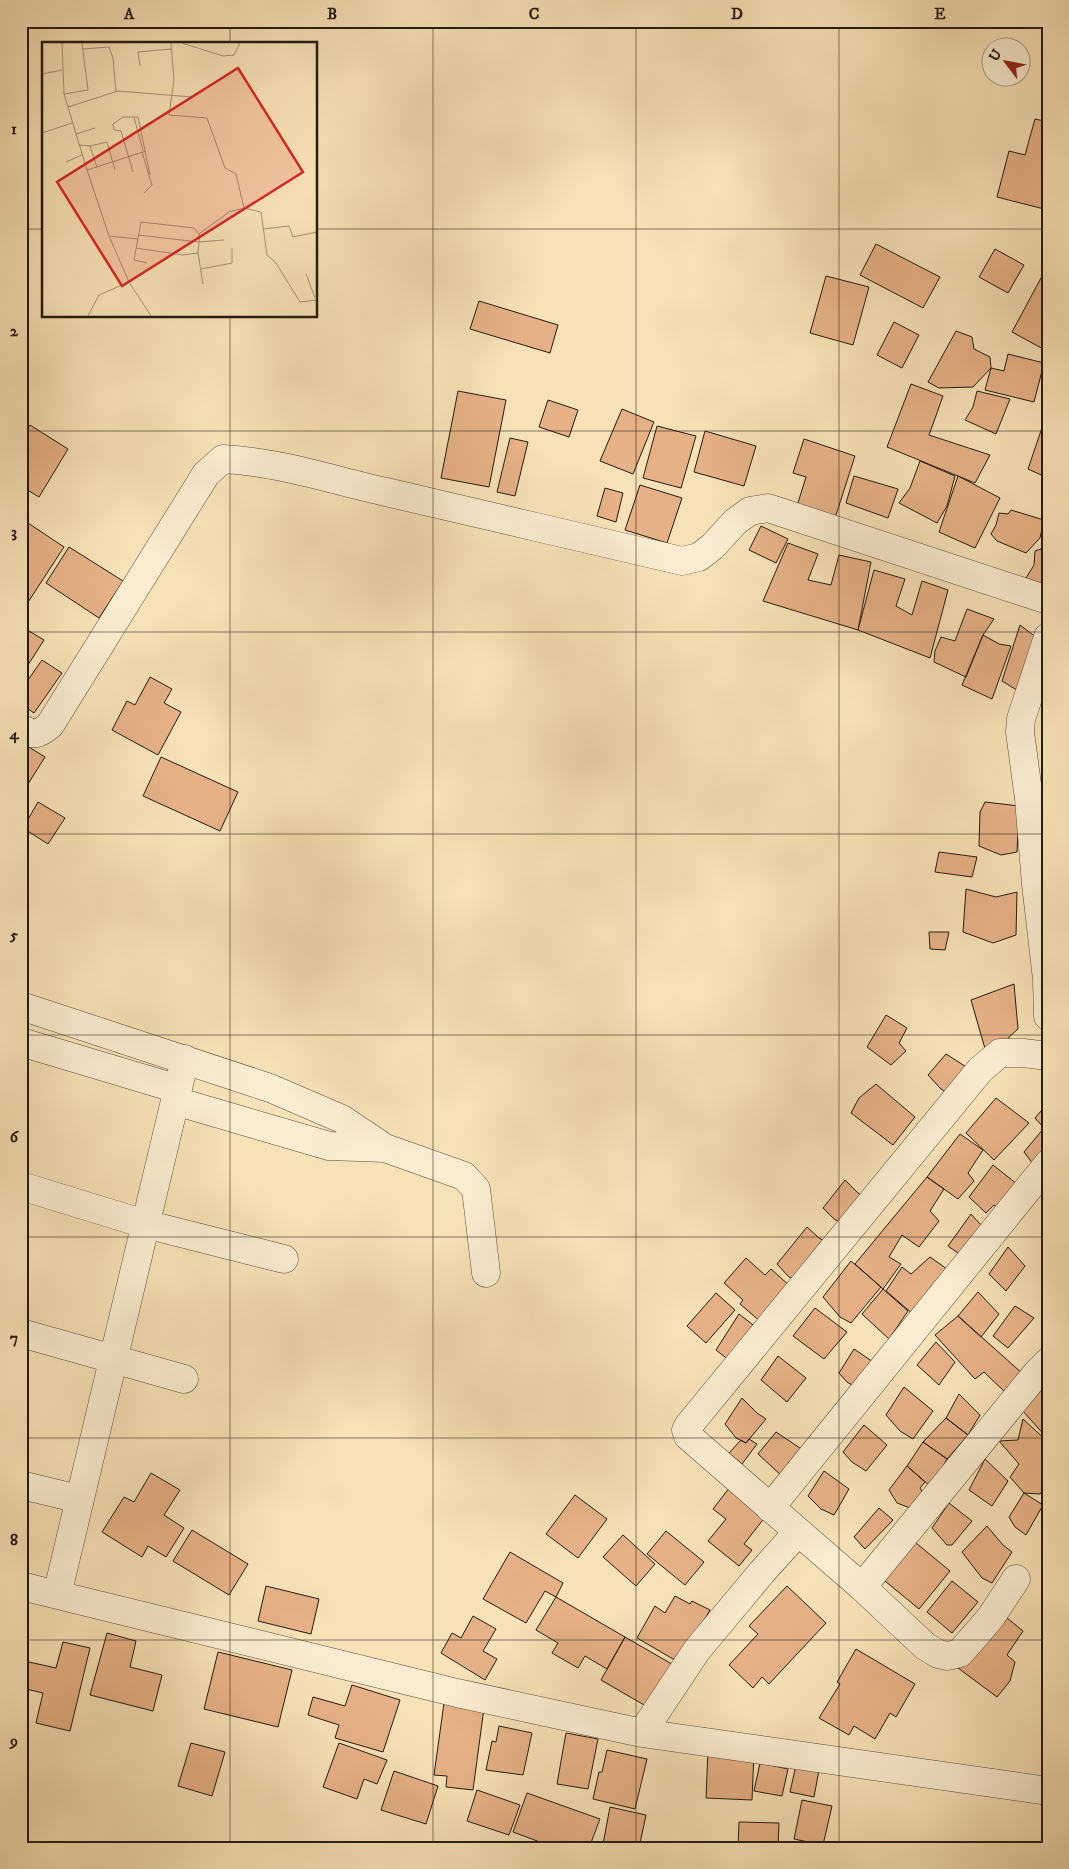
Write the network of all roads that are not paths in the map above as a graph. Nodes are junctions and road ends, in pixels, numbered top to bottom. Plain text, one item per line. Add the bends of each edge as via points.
1 (1048, 600) edge
2 (1048, 637) edge
3 (21, 728) edge
4 (21, 1006) edge
5 (1048, 1016) edge
6 (21, 1042) edge
7 (1048, 1056) edge
8 (185, 1059) junction
9 (176, 1095) junction
10 (385, 1148) junction
11 (1048, 1164) edge
12 (21, 1186) edge
13 (145, 1224) junction
14 (284, 1260) dead end
15 (486, 1272) dead end
16 (21, 1333) edge
17 (113, 1360) junction
18 (1048, 1362) edge
19 (184, 1379) dead end
20 (21, 1485) edge
21 (79, 1499) junction
22 (770, 1508) junction
23 (798, 1532) junction
24 (1016, 1579) dead end
25 (21, 1586) edge
26 (862, 1587) junction
27 (56, 1596) junction
28 (642, 1733) junction
29 (1048, 1792) edge

1 - 3 street via 768,508 750,511 699,557 682,561 299,469 252,460 223,459 206,474 50,725 39,734 30,734
2 - 5 street via 1021,719 1020,732 1048,979
4 - 8 street
6 - 9 street
7 - 22 street via 1000,1053 980,1070 689,1425 686,1430 688,1436
8 - 9 street
8 - 10 street via 270,1088 342,1119
9 - 10 street via 329,1146
9 - 13 street
10 - 15 street via 464,1176 472,1182 476,1189
11 - 22 street
12 - 13 street
13 - 14 street
13 - 17 street
16 - 17 street
17 - 19 street
17 - 21 street
18 - 26 street
20 - 21 street
21 - 27 street
22 - 23 street
23 - 26 street
23 - 28 street via 697,1650
24 - 26 street via 970,1642 960,1653 948,1656 926,1646
25 - 27 street
27 - 28 street via 457,1693
28 - 29 street

